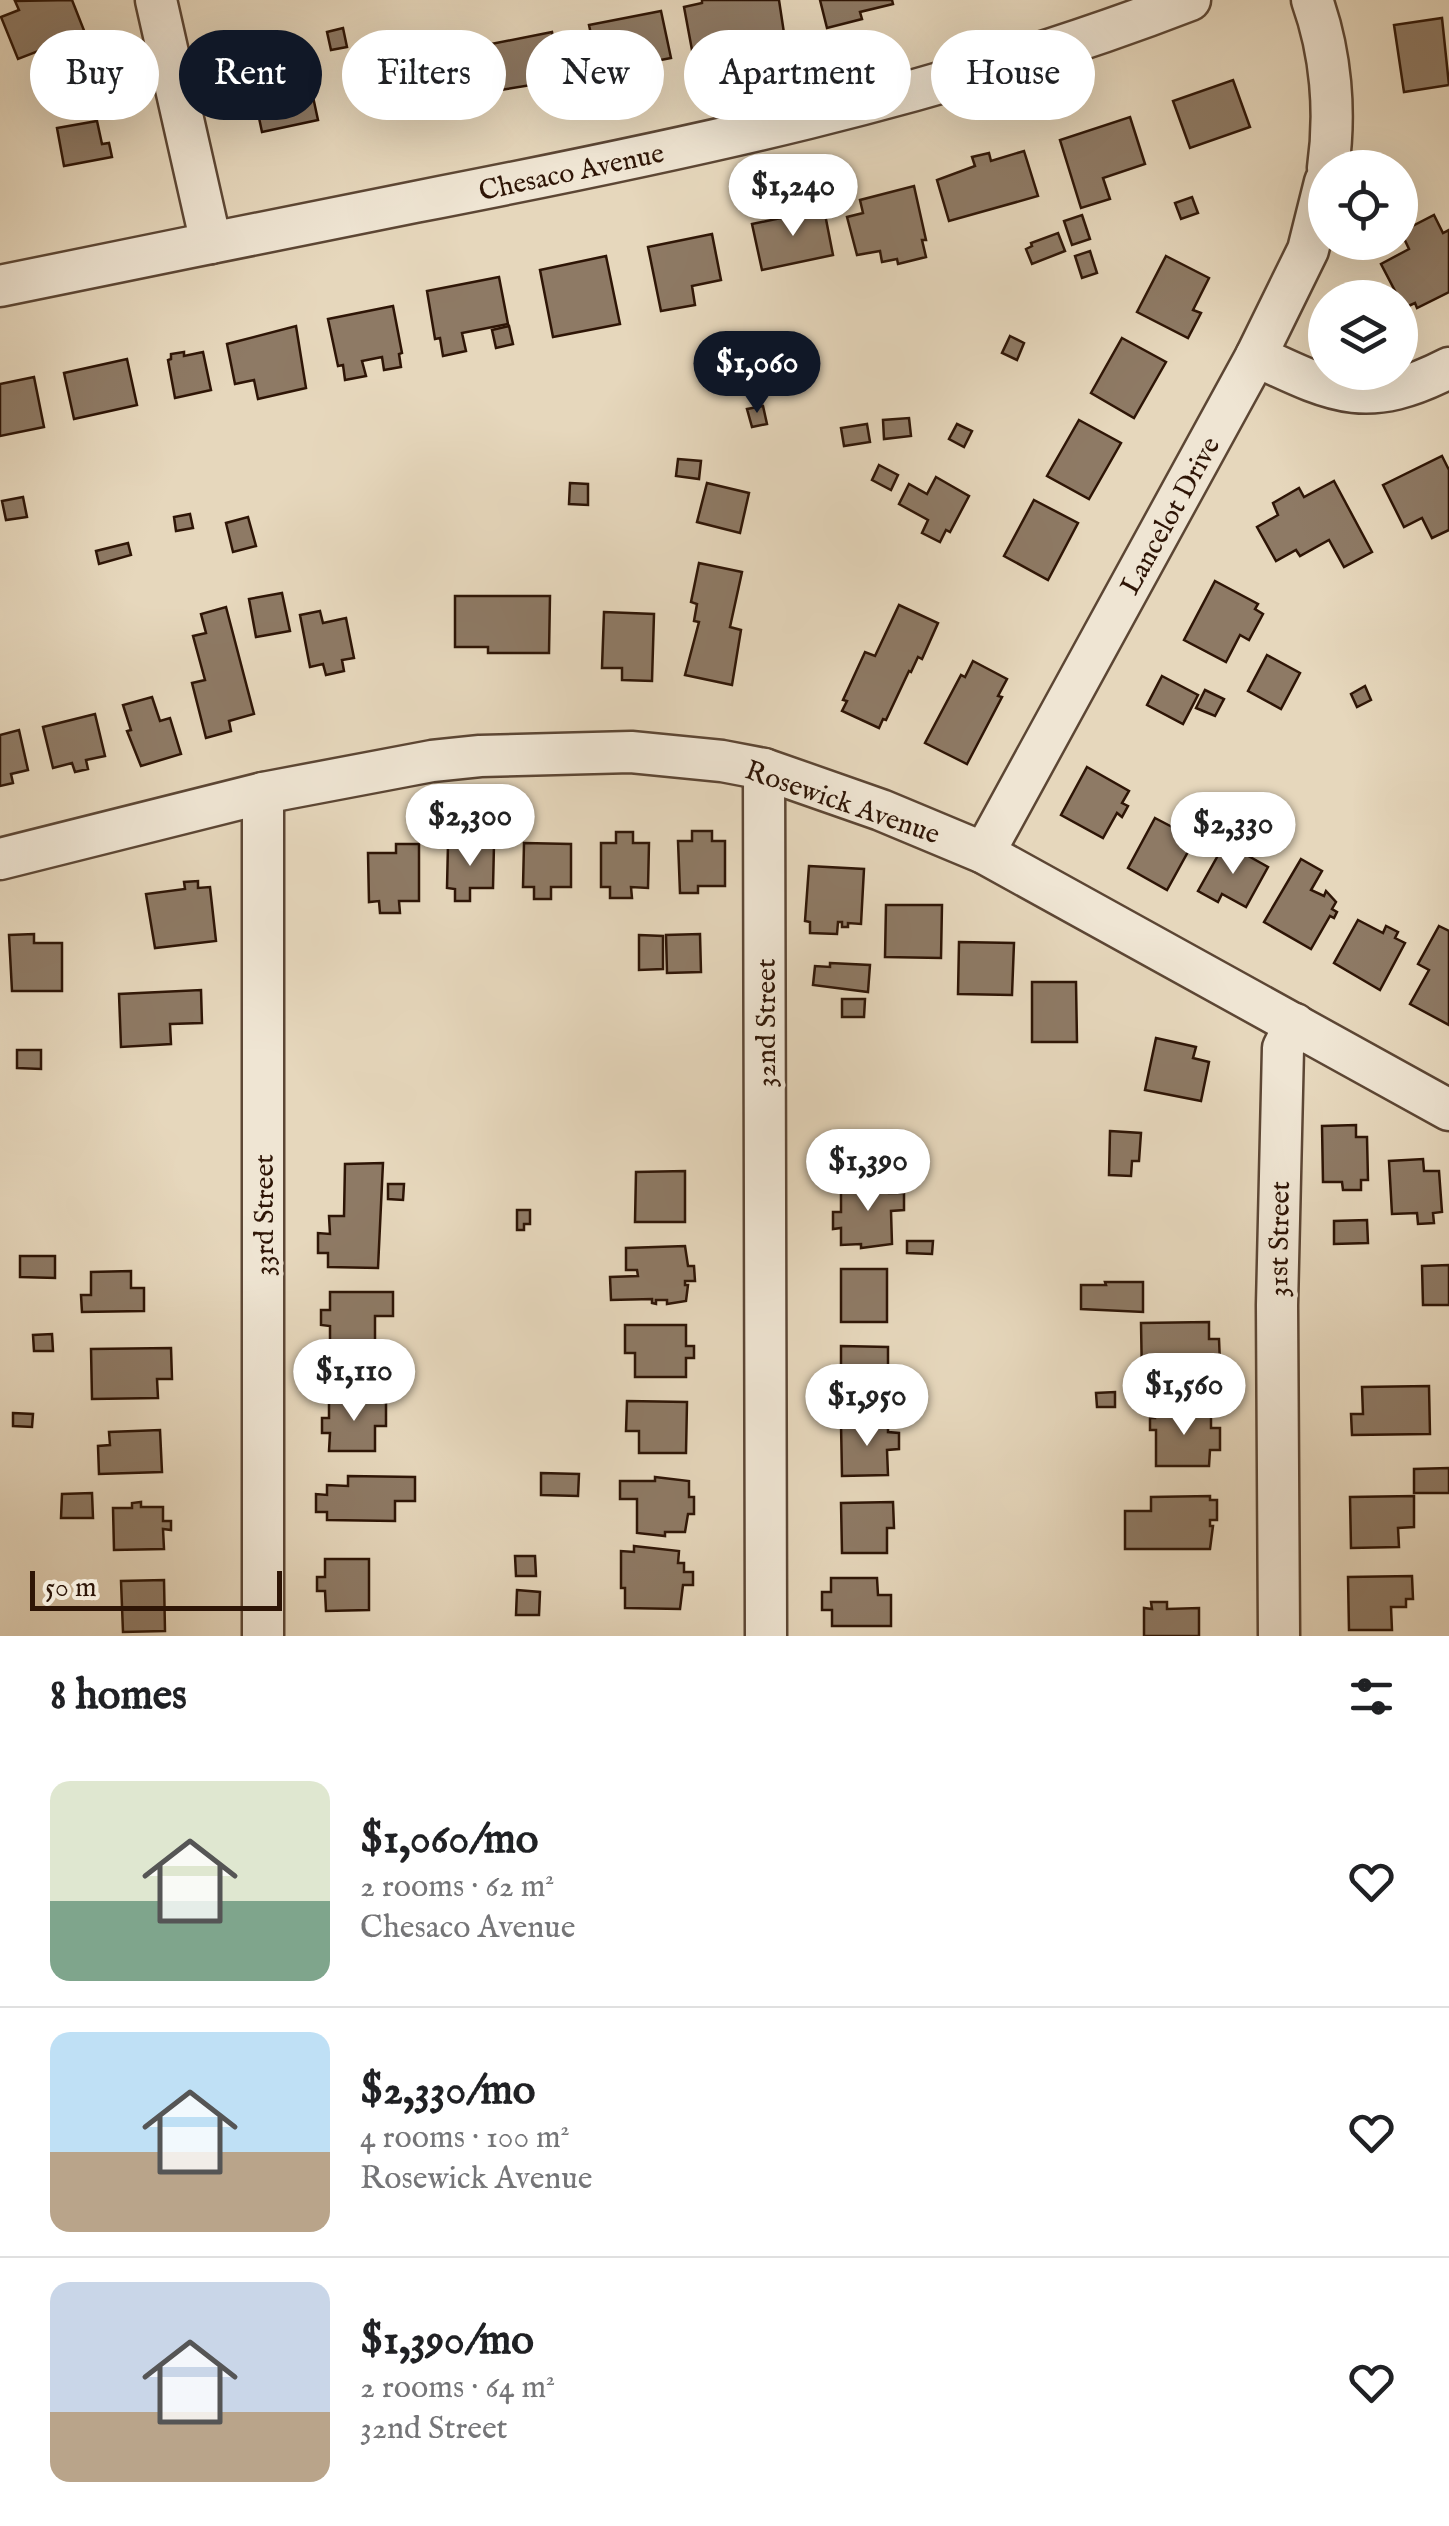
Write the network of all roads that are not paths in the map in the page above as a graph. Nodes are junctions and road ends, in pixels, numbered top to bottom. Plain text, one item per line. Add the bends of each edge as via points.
1 (156, 0) edge
2 (1190, 0) edge
3 (1312, 0) edge
4 (1329, 150) edge
5 (211, 243) junction
6 (1308, 250) edge
7 (0, 286) edge
8 (1256, 356) junction
9 (1449, 368) edge
10 (764, 769) junction
11 (263, 794) junction
12 (984, 853) junction
13 (0, 859) edge
14 (1295, 1024) junction
15 (1449, 1110) edge
16 (262, 1636) edge
17 (766, 1636) edge
18 (1279, 1636) edge

1 - 5 street
2 - 5 street, Chesaco Avenue via 999,66 833,113
3 - 4 street via 1328,64
5 - 7 street, Chesaco Avenue
6 - 8 street, Lancelot Drive
8 - 9 street via 1338,390 1368,394 1400,390
8 - 12 street, Lancelot Drive
10 - 11 street, Rosewick Avenue via 632,752 480,756
10 - 12 street, Rosewick Avenue
10 - 17 street, 32nd Street
11 - 13 street, Rosewick Avenue
11 - 16 street, 33rd Street
12 - 14 street, Rosewick Avenue
14 - 15 street, Rosewick Avenue
14 - 18 street, 31st Street via 1283,1048

